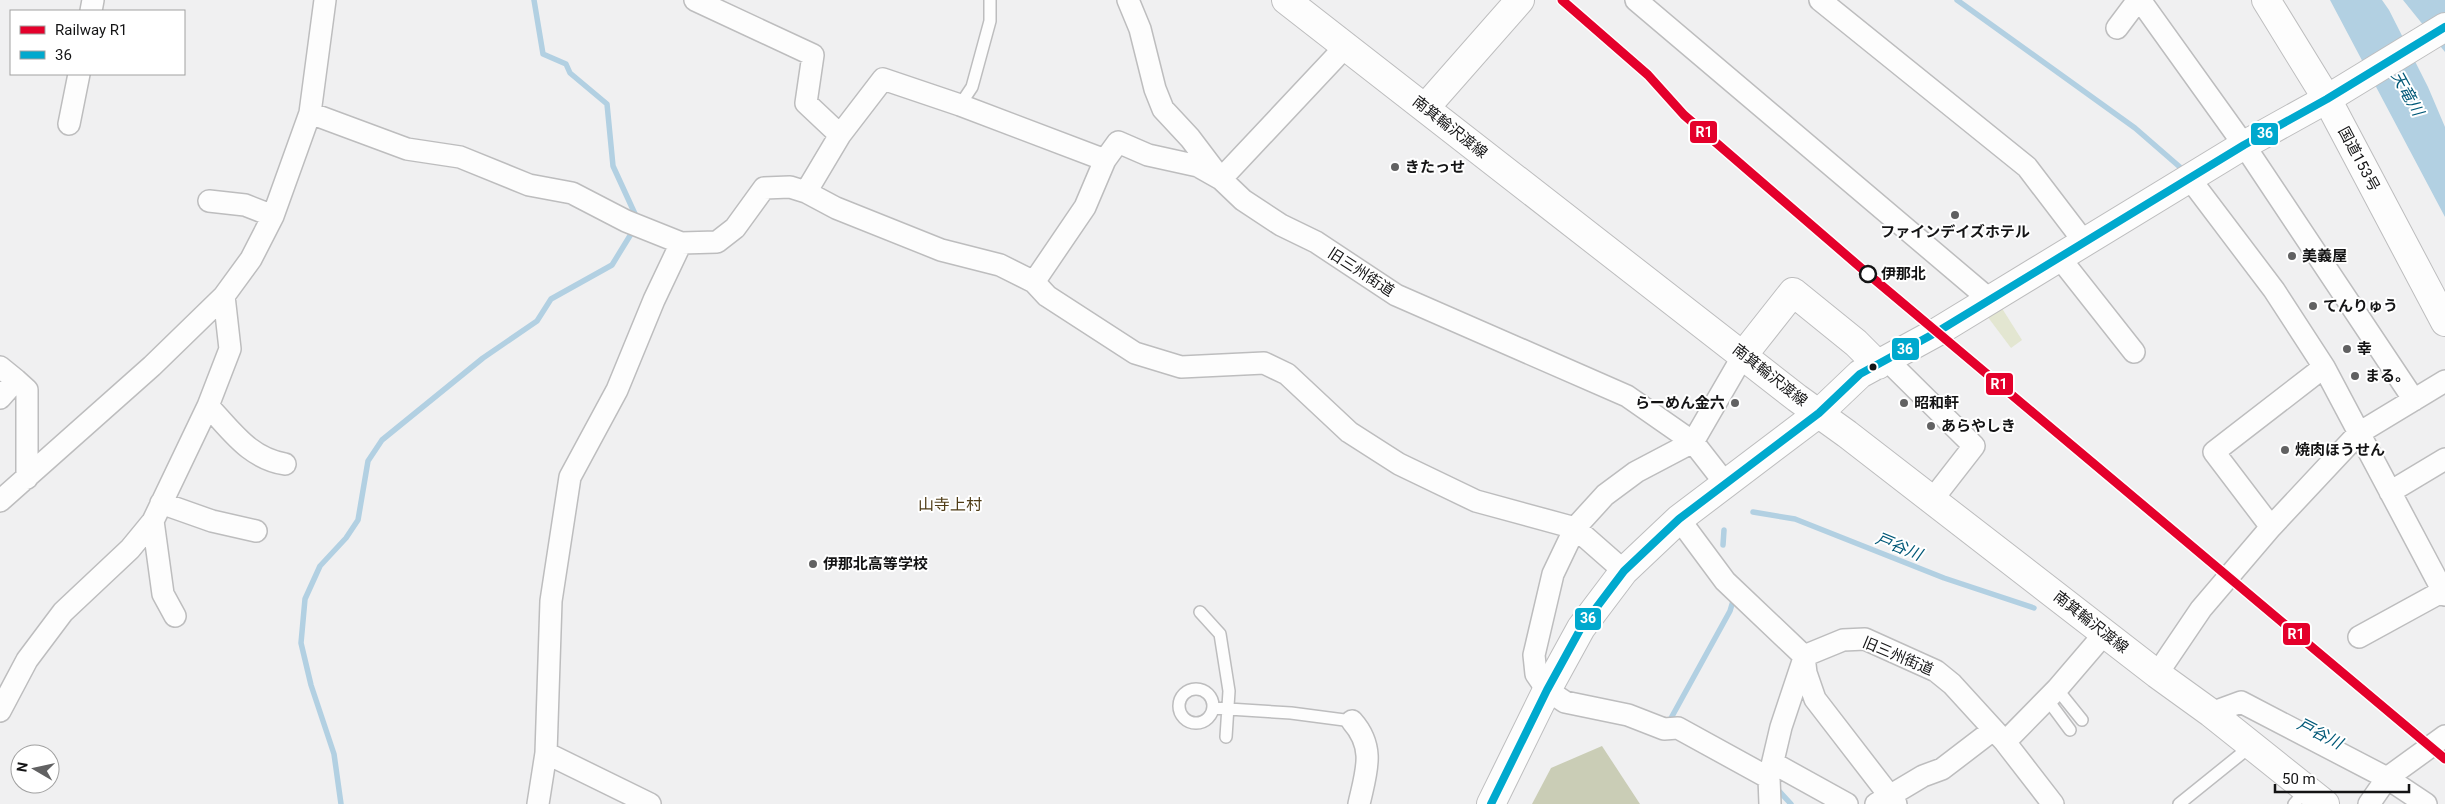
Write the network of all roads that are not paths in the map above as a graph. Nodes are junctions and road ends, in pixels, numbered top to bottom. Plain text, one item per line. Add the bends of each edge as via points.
1 (323, 0) edge
2 (695, 0) edge
3 (990, 0) edge
4 (1128, 0) edge
5 (1286, 0) edge
6 (1520, 0) edge
7 (1636, 0) edge
8 (1820, 0) edge
9 (2139, 0) edge
10 (2266, 0) edge
11 (2445, 27) edge
12 (2117, 28) dead end
13 (1346, 46) junction
14 (79, 75) edge
15 (2338, 92) junction
16 (960, 105) junction
17 (1425, 108) junction
18 (310, 113) junction
19 (69, 124) dead end
20 (840, 135) junction
21 (2244, 145) junction
22 (1105, 160) junction
23 (1221, 179) junction
24 (2190, 179) junction
25 (806, 192) junction
26 (209, 202) dead end
27 (273, 216) junction
28 (681, 243) junction
29 (2084, 243) junction
30 (2059, 258) junction
31 (1034, 282) junction
32 (224, 296) junction
33 (1989, 299) junction
34 (2445, 322) edge
35 (2134, 352) dead end
36 (1744, 354) junction
37 (1883, 362) junction
38 (2324, 367) junction
39 (8, 373) edge
40 (2445, 381) edge
41 (0, 398) edge
42 (2414, 400) junction
43 (208, 406) junction
44 (1820, 413) junction
45 (2359, 433) junction
46 (1693, 442) junction
47 (2445, 459) edge
48 (285, 464) dead end
49 (26, 478) junction
50 (1725, 483) junction
51 (2390, 492) junction
52 (0, 500) edge
53 (1932, 500) junction
54 (157, 512) junction
55 (1679, 519) junction
56 (2271, 527) junction
57 (1575, 528) junction
58 (256, 531) dead end
59 (1624, 571) junction
60 (2444, 589) edge
61 (1200, 612) dead end
62 (175, 616) dead end
63 (2105, 633) junction
64 (2359, 637) dead end
65 (1804, 656) junction
66 (2157, 674) junction
67 (1547, 690) junction
68 (2052, 694) junction
69 (1213, 708) dead end
70 (0, 710) edge
71 (1229, 710) junction
72 (2211, 713) junction
73 (2082, 720) dead end
74 (1352, 721) joint
75 (2070, 730) dead end
76 (1999, 736) junction
77 (2445, 736) edge
78 (1226, 737) dead end
79 (2251, 746) junction
80 (546, 753) junction
81 (1771, 771) junction
82 (2387, 778) junction
83 (2308, 799) edge
84 (1887, 801) edge
85 (538, 804) edge
86 (650, 804) edge
87 (1359, 804) edge
88 (1491, 804) edge
89 (1770, 804) edge
90 (1848, 804) edge
91 (2053, 804) edge
92 (2179, 804) edge
93 (2369, 804) edge
94 (2426, 804) edge

1 - 18 street
2 - 20 street via 813,55 806,103
3 - 16 lane via 990,21 972,87
4 - 23 street, 旧三州街道 via 1163,109
5 - 13 main road, 南箕輪沢渡線
6 - 17 main road
7 - 33 street
8 - 29 street via 2027,167
9 - 12 street
9 - 21 street
10 - 15 main road, 国道153号
11 - 15 main road
13 - 17 main road, 南箕輪沢渡線
13 - 23 street
14 - 19 street
15 - 21 main road
15 - 34 main road, 国道153号
16 - 20 street via 878,73
16 - 22 street
17 - 36 main road, 南箕輪沢渡線
18 - 27 street
18 - 28 street via 407,149 460,157 529,185 572,193 626,221
20 - 25 street
21 - 24 main road
21 - 42 street
22 - 23 street via 1118,142 1148,155 1198,166
22 - 31 street via 1085,207
23 - 46 street, 旧三州街道 via 1243,200 1316,242 1396,295 1627,396
24 - 29 main road
24 - 38 street via 2274,290
25 - 28 street via 790,187 764,188 735,228 717,242
25 - 31 street via 836,208 941,250 1000,265
26 - 27 street via 245,205
27 - 32 street via 251,258
28 - 80 street via 617,390 570,477 551,601
29 - 30 main road
30 - 33 main road
30 - 35 street
31 - 57 street via 1047,296 1135,353 1182,367 1264,363 1287,374 1349,432 1399,464 1476,501
32 - 43 street via 230,349
32 - 49 street via 152,366
33 - 37 main road
36 - 37 main road via 1793,292
36 - 44 main road, 南箕輪沢渡線
36 - 46 street
37 - 44 main road via 1860,374
37 - 53 street via 1974,446
38 - 45 street
38 - 56 street via 2214,452
39 - 41 street
39 - 49 street via 27,390
40 - 42 street
42 - 45 street
43 - 48 street via 251,452
43 - 54 street
44 - 50 main road
44 - 53 main road, 南箕輪沢渡線
45 - 51 street
45 - 56 street
46 - 50 street, 旧三州街道
46 - 57 street via 1636,472 1605,495
47 - 51 street
49 - 52 street
50 - 55 main road
51 - 60 street
53 - 63 main road, 南箕輪沢渡線
54 - 58 street
54 - 62 street via 164,594
54 - 70 street via 130,549 63,612 27,660
55 - 59 main road
55 - 65 street via 1725,581
56 - 66 street via 2201,609
57 - 59 street
57 - 67 street via 1553,574 1534,655 1536,674
59 - 67 main road via 1581,628
60 - 64 street
61 - 71 lane via 1220,634 1226,662
63 - 66 main road, 南箕輪沢渡線
63 - 68 street
65 - 76 street, 旧三州街道 via 1843,640 1864,639 1936,671
65 - 81 street via 1781,727
65 - 84 street via 1815,699
66 - 72 main road, 南箕輪沢渡線
67 - 81 street via 1565,702 1671,728
67 - 88 main road
68 - 73 lane
68 - 75 lane
68 - 76 street
69 - 71 lane
71 - 74 lane via 1291,713
71 - 78 lane
72 - 79 main road, 南箕輪沢渡線
72 - 82 street via 2241,702
74 - 87 street via 1363,734 1368,753
76 - 84 street via 1942,769 1923,776
76 - 91 street, 旧三州街道
77 - 82 street
79 - 83 main road, 南箕輪沢渡線
79 - 92 lane
80 - 85 street
80 - 86 street
81 - 89 street
81 - 90 street
82 - 93 street
82 - 94 street

